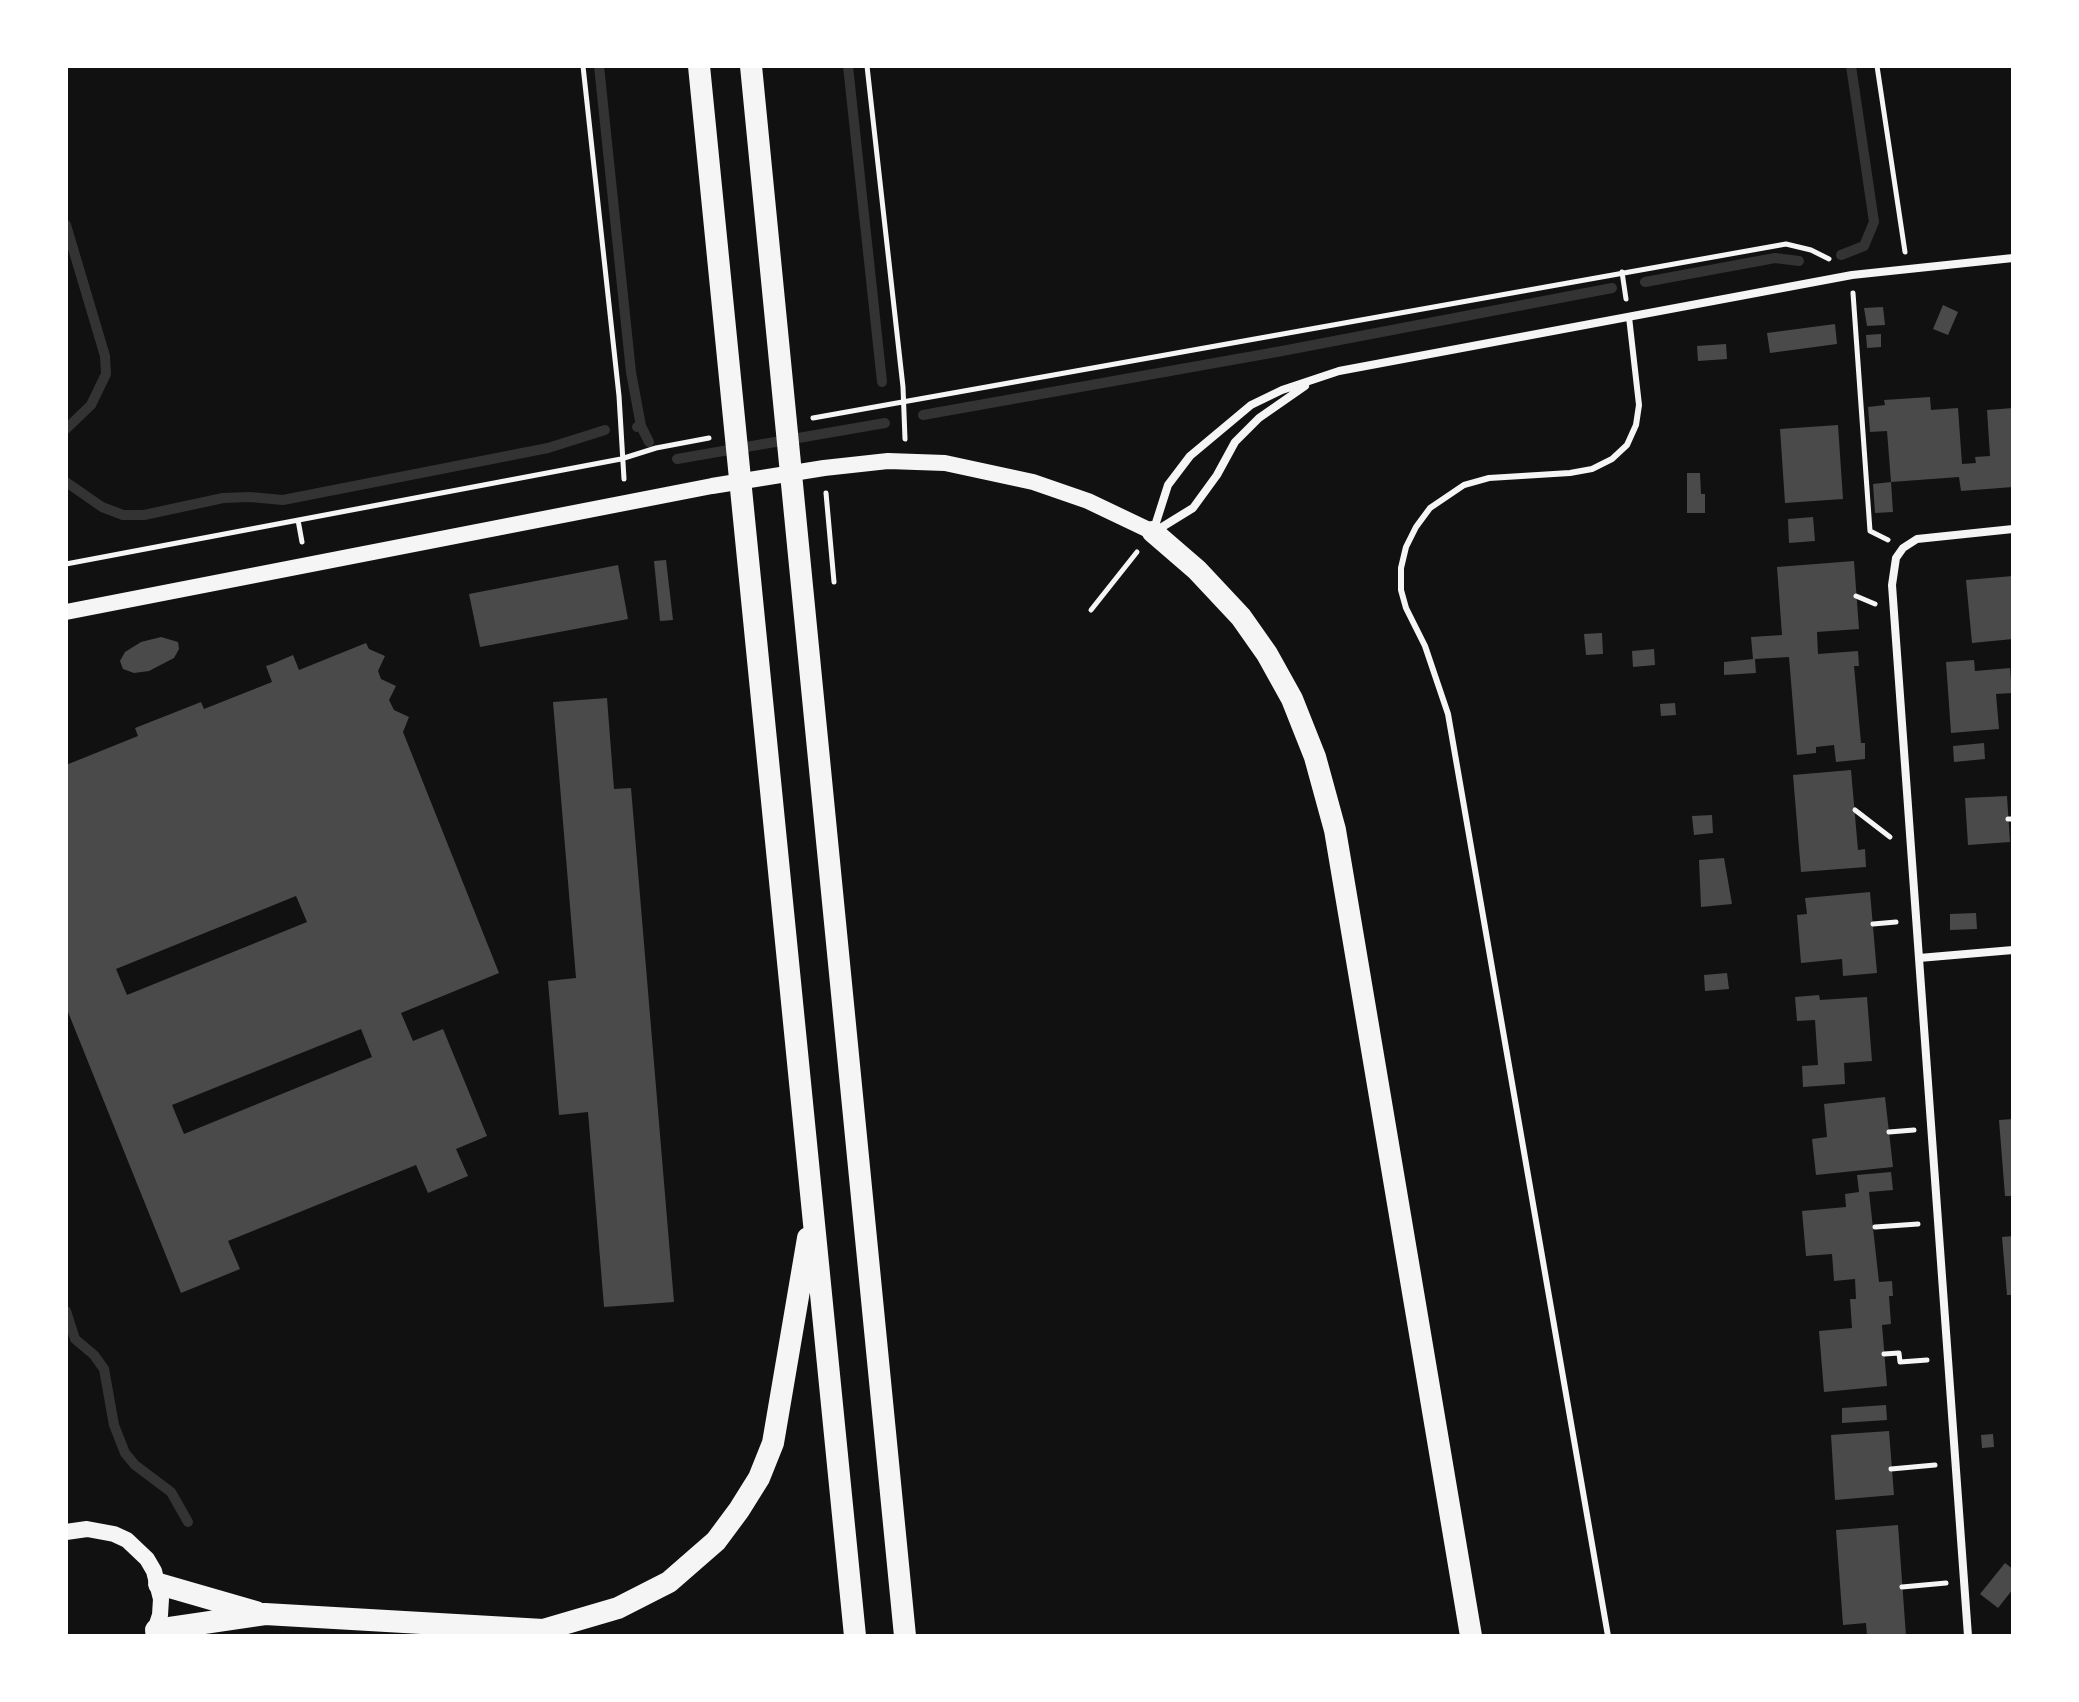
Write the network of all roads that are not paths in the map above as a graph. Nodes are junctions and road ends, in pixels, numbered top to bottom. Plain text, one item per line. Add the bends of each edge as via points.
1 (699, 66) edge
2 (751, 66) edge
3 (2013, 258) edge
4 (1629, 317) junction
5 (1312, 382) junction
6 (2013, 529) edge
7 (1153, 532) junction
8 (66, 612) edge
9 (2013, 950) edge
10 (1919, 958) junction
11 (814, 1205) junction
12 (69, 1527) edge
13 (159, 1584) junction
14 (265, 1614) junction
15 (543, 1630) junction
16 (154, 1633) edge
17 (571, 1636) edge
18 (855, 1636) edge
19 (905, 1636) edge
20 (1471, 1636) edge
21 (1608, 1636) edge
22 (1968, 1636) edge

1 - 11 highway
2 - 19 highway
3 - 4 street via 1852,275
4 - 5 street via 1379,362
4 - 21 lane via 1639,405 1627,445 1592,469 1464,485 1430,508 1406,547 1401,568 1406,608 1448,714
5 - 7 street via 1259,418 1235,442 1193,508
5 - 7 street via 1251,405 1190,456 1168,485
6 - 10 street via 1917,539 1896,558 1892,585
7 - 8 main road via 1033,482 945,463 888,461 712,486
7 - 20 highway via 1241,617 1292,699 1315,757 1335,830
9 - 10 street
10 - 22 street
11 - 15 highway via 773,1443 739,1510 716,1541 669,1582 618,1608
11 - 18 highway
12 - 13 main road via 101,1530 127,1540 147,1559
13 - 14 highway
13 - 16 main road
14 - 15 highway
14 - 16 highway
15 - 17 highway

